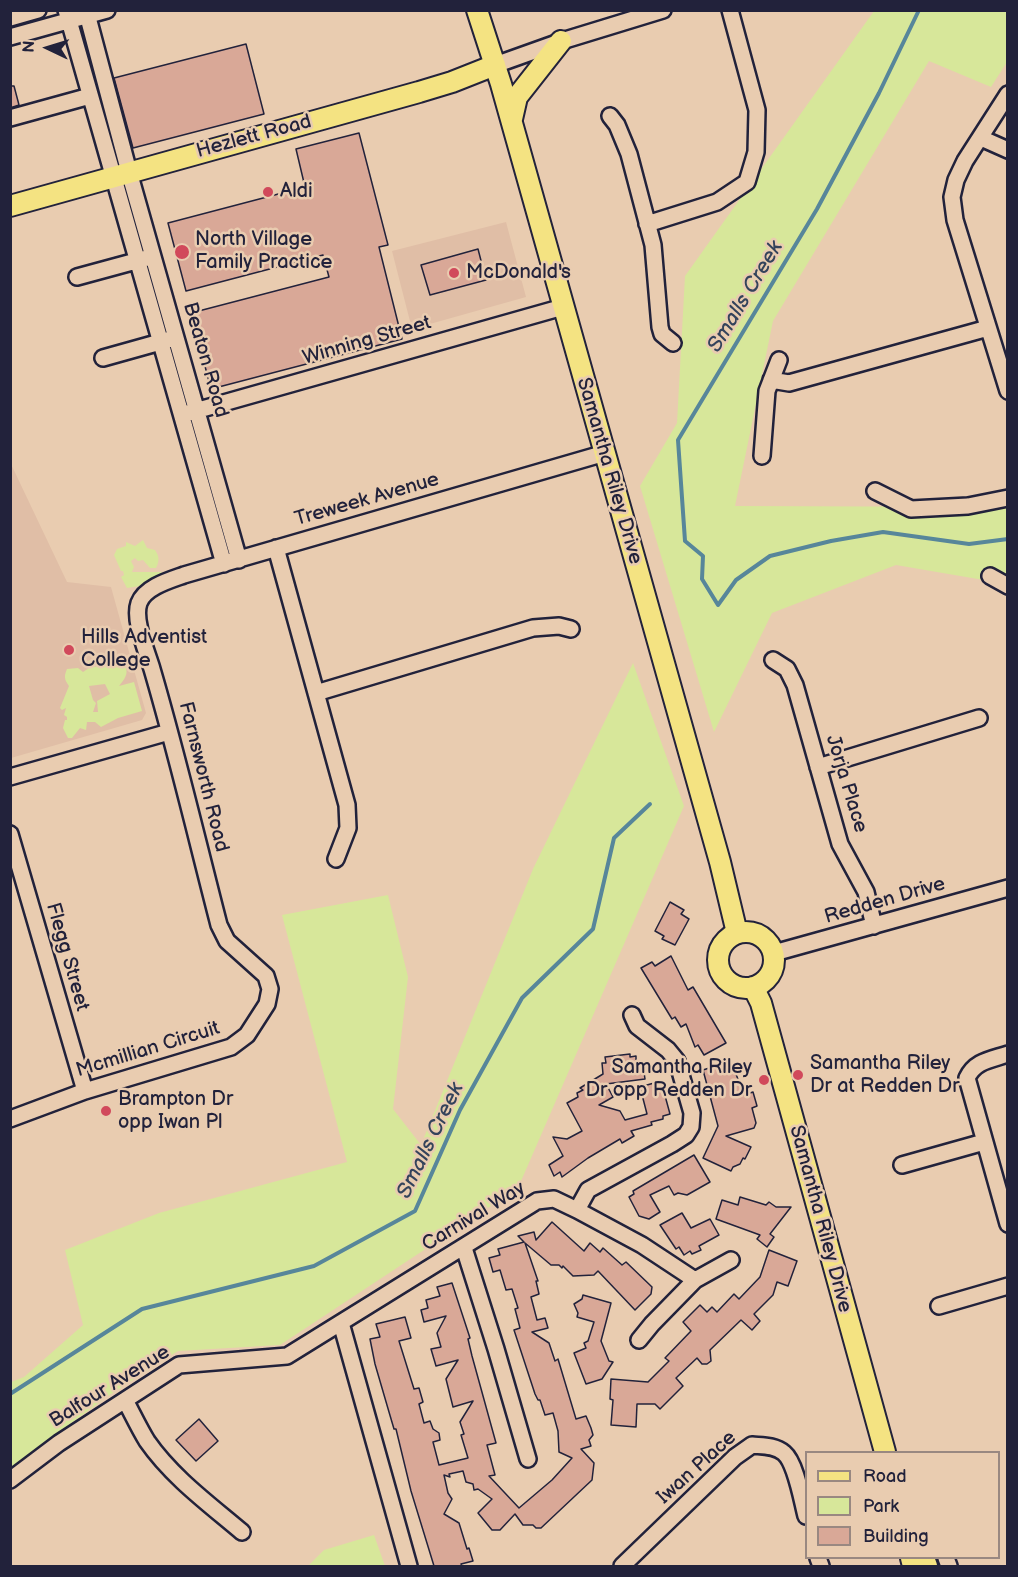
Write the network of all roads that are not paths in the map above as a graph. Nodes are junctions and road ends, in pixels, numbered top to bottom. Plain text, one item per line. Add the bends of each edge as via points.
1 (38, 10) edge
2 (107, 10) edge
3 (477, 10) edge
4 (663, 10) edge
5 (730, 10) edge
6 (87, 13) edge
7 (68, 16) edge
8 (10, 18) edge
9 (10, 37) edge
10 (561, 41) junction
11 (495, 64) junction
12 (1008, 93) edge
13 (90, 96) junction
14 (610, 116) dead end
15 (10, 118) edge
16 (511, 120) junction
17 (981, 138) junction
18 (1008, 150) edge
19 (121, 174) junction
20 (10, 206) edge
21 (647, 224) junction
22 (153, 256) junction
23 (138, 260) junction
24 (77, 277) dead end
25 (562, 307) junction
26 (988, 328) junction
27 (177, 337) junction
28 (162, 342) junction
29 (673, 343) dead end
30 (103, 358) dead end
31 (779, 360) dead end
32 (771, 380) junction
33 (1008, 391) edge
34 (198, 410) junction
35 (182, 414) junction
36 (605, 453) junction
37 (762, 456) dead end
38 (875, 491) dead end
39 (1008, 498) edge
40 (276, 548) junction
41 (239, 560) junction
42 (224, 564) junction
43 (990, 576) dead end
44 (1008, 586) edge
45 (144, 595) joint
46 (570, 629) dead end
47 (773, 660) dead end
48 (316, 693) junction
49 (979, 718) dead end
50 (169, 732) junction
51 (818, 767) junction
52 (10, 777) edge
53 (10, 834) edge
54 (336, 859) dead end
55 (1008, 888) edge
56 (874, 926) junction
57 (736, 933) junction
58 (774, 953) junction
59 (250, 960) joint
60 (753, 987) junction
61 (632, 1015) dead end
62 (1008, 1054) edge
63 (85, 1091) junction
64 (10, 1119) edge
65 (984, 1142) junction
66 (902, 1165) dead end
67 (577, 1210) junction
68 (1008, 1224) edge
69 (464, 1248) junction
70 (731, 1260) dead end
71 (695, 1280) junction
72 (1008, 1286) edge
73 (939, 1306) dead end
74 (341, 1323) junction
75 (639, 1340) dead end
76 (125, 1400) junction
77 (885, 1451) edge
78 (528, 1459) dead end
79 (10, 1480) edge
80 (805, 1509) edge
81 (242, 1532) dead end
82 (410, 1566) edge
83 (622, 1566) edge

1 - 8 street
2 - 6 street
3 - 11 main road, Samantha Riley Drive
4 - 10 street
5 - 21 street via 757,110 756,152 747,182 717,202
6 - 7 street
6 - 19 street
7 - 9 street
7 - 13 street
10 - 11 street
10 - 16 main road via 517,97
11 - 16 main road, Samantha Riley Drive
11 - 19 main road, Hezlett Road via 452,82
12 - 17 street
13 - 15 street
13 - 19 street
14 - 21 street via 629,154
16 - 25 main road, Samantha Riley Drive
17 - 18 street
17 - 26 street via 956,180 952,197 955,220
19 - 20 main road, Hezlett Road
19 - 22 street, Beaton Road
19 - 23 street, Beaton Road
21 - 29 street via 656,262 660,327
22 - 23 street
22 - 27 street, Beaton Road
23 - 24 street
23 - 28 street, Beaton Road
25 - 34 street, Winning Street
25 - 36 main road, Samantha Riley Drive
26 - 32 street via 789,382
26 - 33 street
27 - 28 street
27 - 34 street, Beaton Road
28 - 30 street
28 - 35 street, Beaton Road
31 - 32 street
32 - 37 street
34 - 35 street, Winning Street
34 - 41 street, Beaton Road
35 - 42 street, Beaton Road
36 - 40 street, Treweek Avenue
36 - 57 main road, Samantha Riley Drive via 720,862
38 - 39 street via 910,509 968,506
40 - 41 street, Treweek Avenue
40 - 48 street
41 - 42 street, Treweek Avenue
42 - 45 street, Treweek Avenue via 164,583
43 - 44 street
45 - 50 street, Farnsworth Road via 139,603 138,621
46 - 48 street via 533,628
47 - 51 street, Jorja Place via 787,669 795,685
48 - 54 street via 347,805 348,828
49 - 51 street
50 - 52 street
50 - 59 street, Farnsworth Road via 219,925 227,941
51 - 56 street, Jorja Place via 840,844 866,892
53 - 63 street, Flegg Street
55 - 56 street, Redden Drive
56 - 58 street, Redden Drive
57 - 58 main road via 758,934
57 - 60 main road via 723,944 720,968 736,986
58 - 60 main road via 771,973
59 - 63 street, Mcmillian Circuit via 266,976 270,995 253,1026 238,1043
60 - 77 main road, Samantha Riley Drive via 762,1003
61 - 67 street via 637,1026 677,1061 692,1113 691,1127 672,1144 588,1190
62 - 65 street via 971,1069 967,1078
63 - 64 street, Mcmillian Circuit
65 - 66 street
65 - 68 street
67 - 69 street, Carnival Way via 554,1199 537,1201
67 - 71 street, Carnival Way via 642,1245
69 - 74 street, Carnival Way
69 - 78 street
70 - 71 street
71 - 75 street
72 - 73 street
74 - 76 street, Balfour Avenue via 287,1356 179,1365
74 - 82 street
76 - 79 street, Balfour Avenue
76 - 81 street via 147,1441 167,1464
80 - 83 street, Iwan Place via 785,1453 770,1446 752,1445

